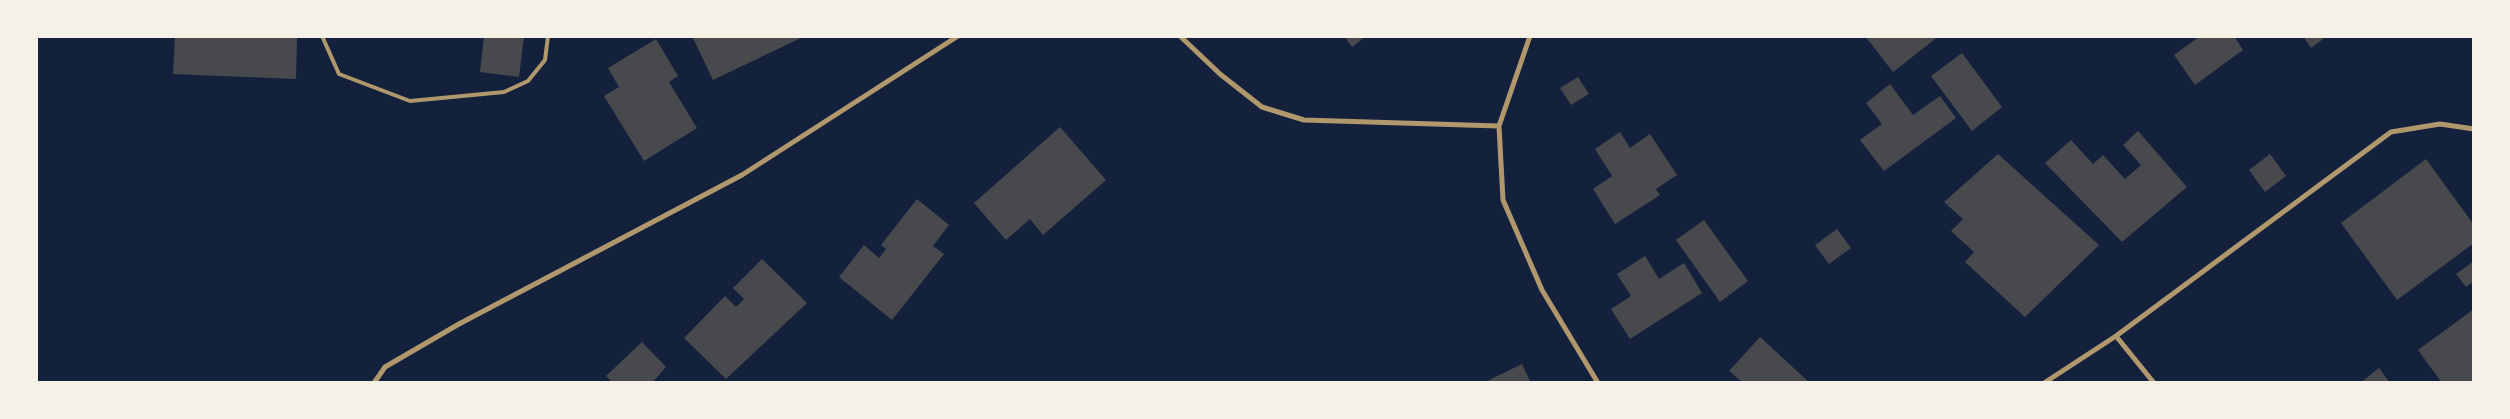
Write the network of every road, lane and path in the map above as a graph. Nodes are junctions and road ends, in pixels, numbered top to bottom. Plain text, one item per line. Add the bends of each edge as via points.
1 (322, 36) edge
2 (548, 36) edge
3 (958, 36) edge
4 (1180, 36) edge
5 (1530, 36) edge
6 (1499, 126) junction
7 (2474, 129) edge
8 (2116, 336) junction
9 (374, 383) edge
10 (1598, 383) edge
11 (2044, 383) edge
12 (2154, 383) edge

1 - 2 lane via 339,74 410,102 504,92 528,81 544,60
3 - 9 street via 742,175 459,324 385,367
4 - 6 street via 1220,74 1262,107 1304,120
5 - 6 street
6 - 10 street via 1503,200 1542,290
7 - 8 street via 2440,124 2392,132
8 - 11 street
8 - 12 street

